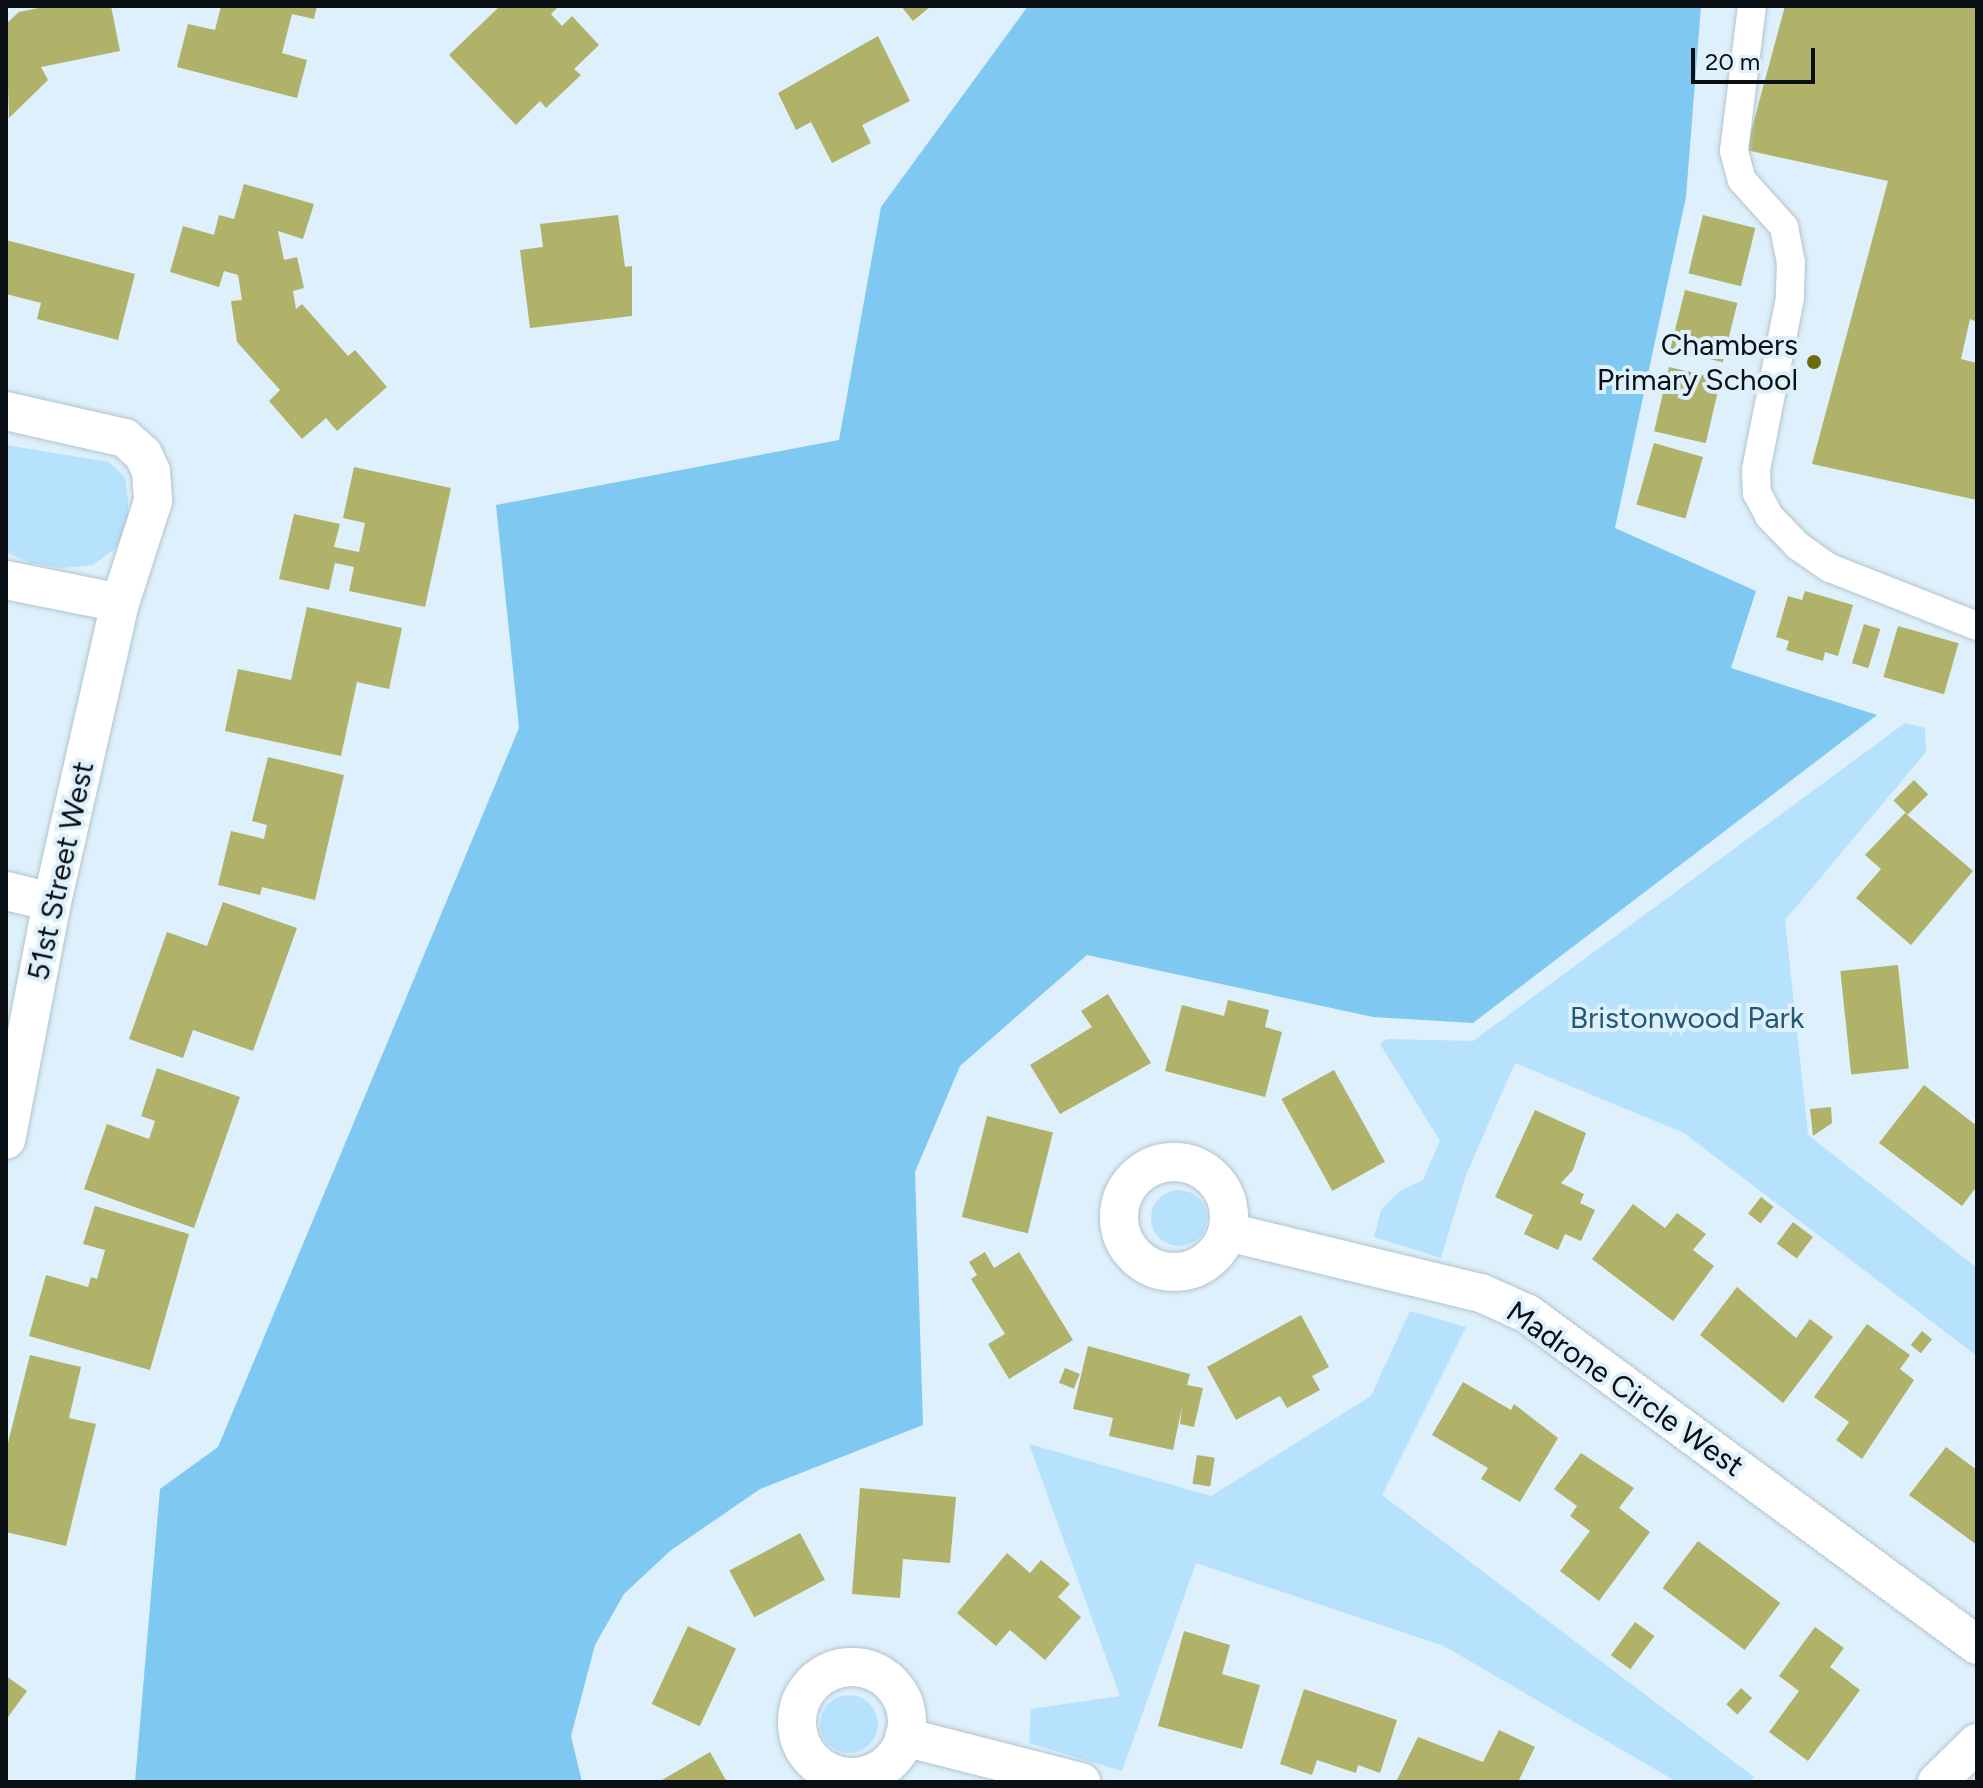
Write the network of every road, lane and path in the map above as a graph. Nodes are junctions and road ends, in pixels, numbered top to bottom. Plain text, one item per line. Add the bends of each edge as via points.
1 (1752, 6) edge
2 (6, 411) edge
3 (6, 580) edge
4 (120, 603) junction
5 (1977, 626) edge
6 (6, 891) edge
7 (52, 902) junction
8 (6, 1140) edge
9 (1228, 1232) dead end
10 (1977, 1645) edge
11 (904, 1737) dead end
12 (1977, 1743) edge
13 (1081, 1782) edge
14 (1937, 1782) edge

1 - 5 street via 1734,151 1742,180 1784,227 1791,262 1790,298 1756,470 1757,493 1769,516 1798,546 1830,568
2 - 4 street, 51st Street West via 125,438 143,454 151,471 153,501
3 - 4 street
4 - 7 street, 51st Street West
6 - 7 street
7 - 8 street, 51st Street West
9 - 10 street, Madrone Circle West via 1481,1293 1528,1314
11 - 13 street
12 - 14 street

